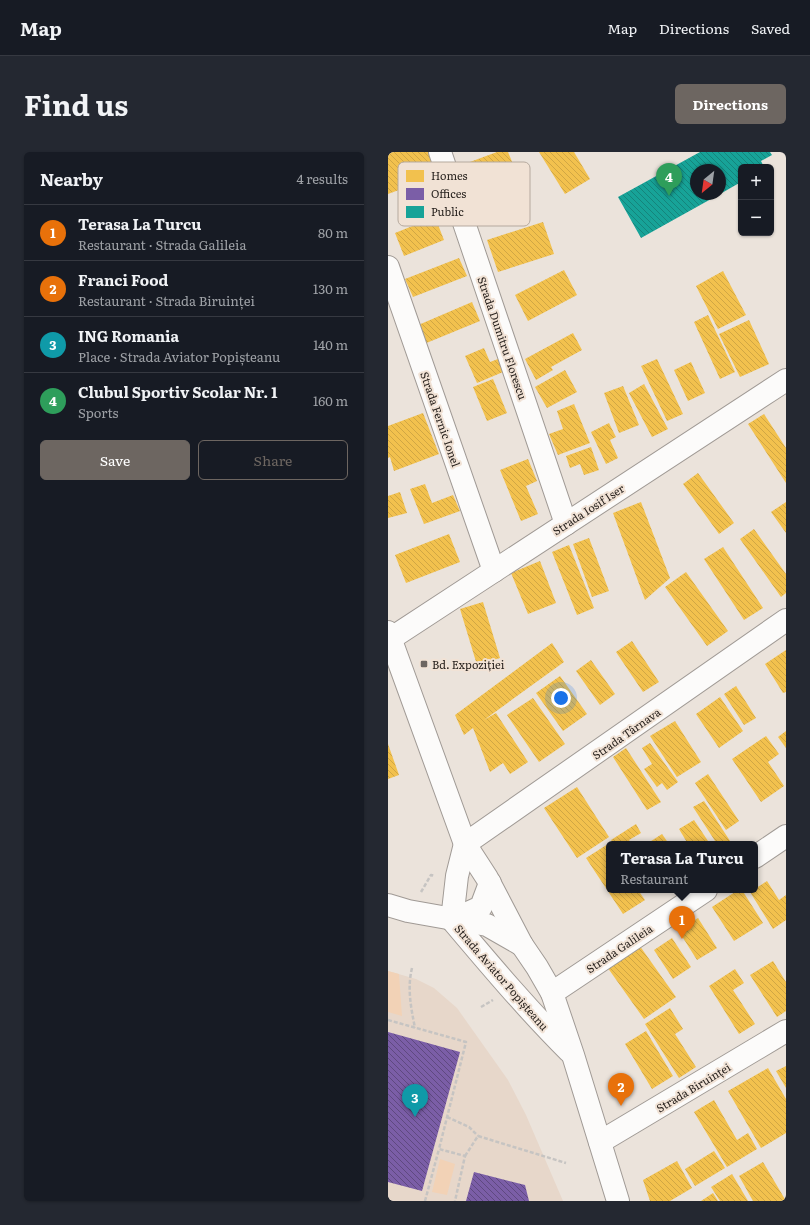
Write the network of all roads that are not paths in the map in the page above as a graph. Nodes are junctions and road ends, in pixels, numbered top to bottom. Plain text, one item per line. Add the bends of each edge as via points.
1 (440, 152) edge
2 (443, 162) edge
3 (465, 226) edge
4 (388, 267) edge
5 (786, 380) edge
6 (566, 524) junction
7 (494, 571) junction
8 (786, 620) edge
9 (389, 635) edge
10 (786, 836) edge
11 (465, 844) junction
12 (758, 855) edge
13 (490, 883) junction
14 (702, 893) edge
15 (388, 905) edge
16 (452, 920) junction
17 (522, 945) junction
18 (552, 993) junction
19 (786, 1031) edge
20 (573, 1054) junction
21 (600, 1142) junction
22 (618, 1201) edge

1 - 2 street, Strada Dumitru Florescu
3 - 6 street, Strada Dumitru Florescu
4 - 7 street, Strada Fernic Ionel
5 - 6 street, Strada Iosif Iser
6 - 7 street, Strada Iosif Iser
7 - 9 street, Strada Iosif Iser
8 - 11 street, Strada Târnava
9 - 11 street, Strada Aviator Popișteanu
10 - 12 street
11 - 13 street, Strada Aviator Popișteanu
11 - 16 street, Strada Aviator Popișteanu via 457,876
13 - 16 street via 481,907
13 - 17 street, Strada Aviator Popișteanu
14 - 18 street, Strada Galileia
15 - 16 street
16 - 17 street via 487,925
16 - 20 street, Strada Aviator Popișteanu via 509,988
17 - 18 street, Strada Aviator Popișteanu
18 - 20 street, Strada Aviator Popișteanu
19 - 21 street, Strada Biruinței
20 - 21 street, Strada Aviator Popișteanu
21 - 22 street, Strada Aviator Popișteanu

